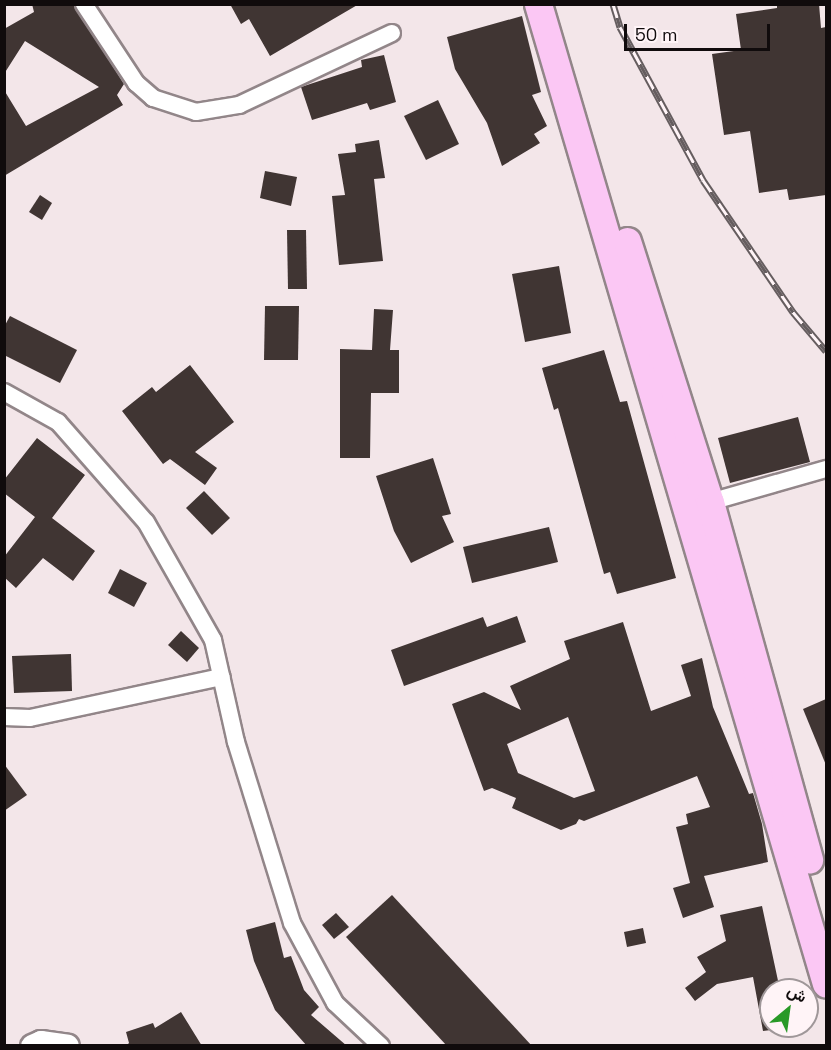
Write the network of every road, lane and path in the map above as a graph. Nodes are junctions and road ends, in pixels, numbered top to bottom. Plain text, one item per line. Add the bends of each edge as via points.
1 (84, 4) edge
2 (538, 4) edge
3 (554, 4) edge
4 (392, 33) dead end
5 (4, 392) edge
6 (826, 469) edge
7 (710, 502) junction
8 (222, 677) junction
9 (4, 717) edge
10 (826, 918) edge
11 (826, 984) edge
12 (32, 1046) edge
13 (68, 1046) edge
14 (381, 1046) edge

1 - 4 street via 136,83 153,98 195,112 239,105
2 - 11 highway
3 - 7 highway
5 - 8 street via 58,422 146,522 213,640
6 - 7 street
7 - 10 highway
8 - 9 street via 30,718
8 - 14 street via 236,742 291,923 335,1003
12 - 13 main road via 41,1042

